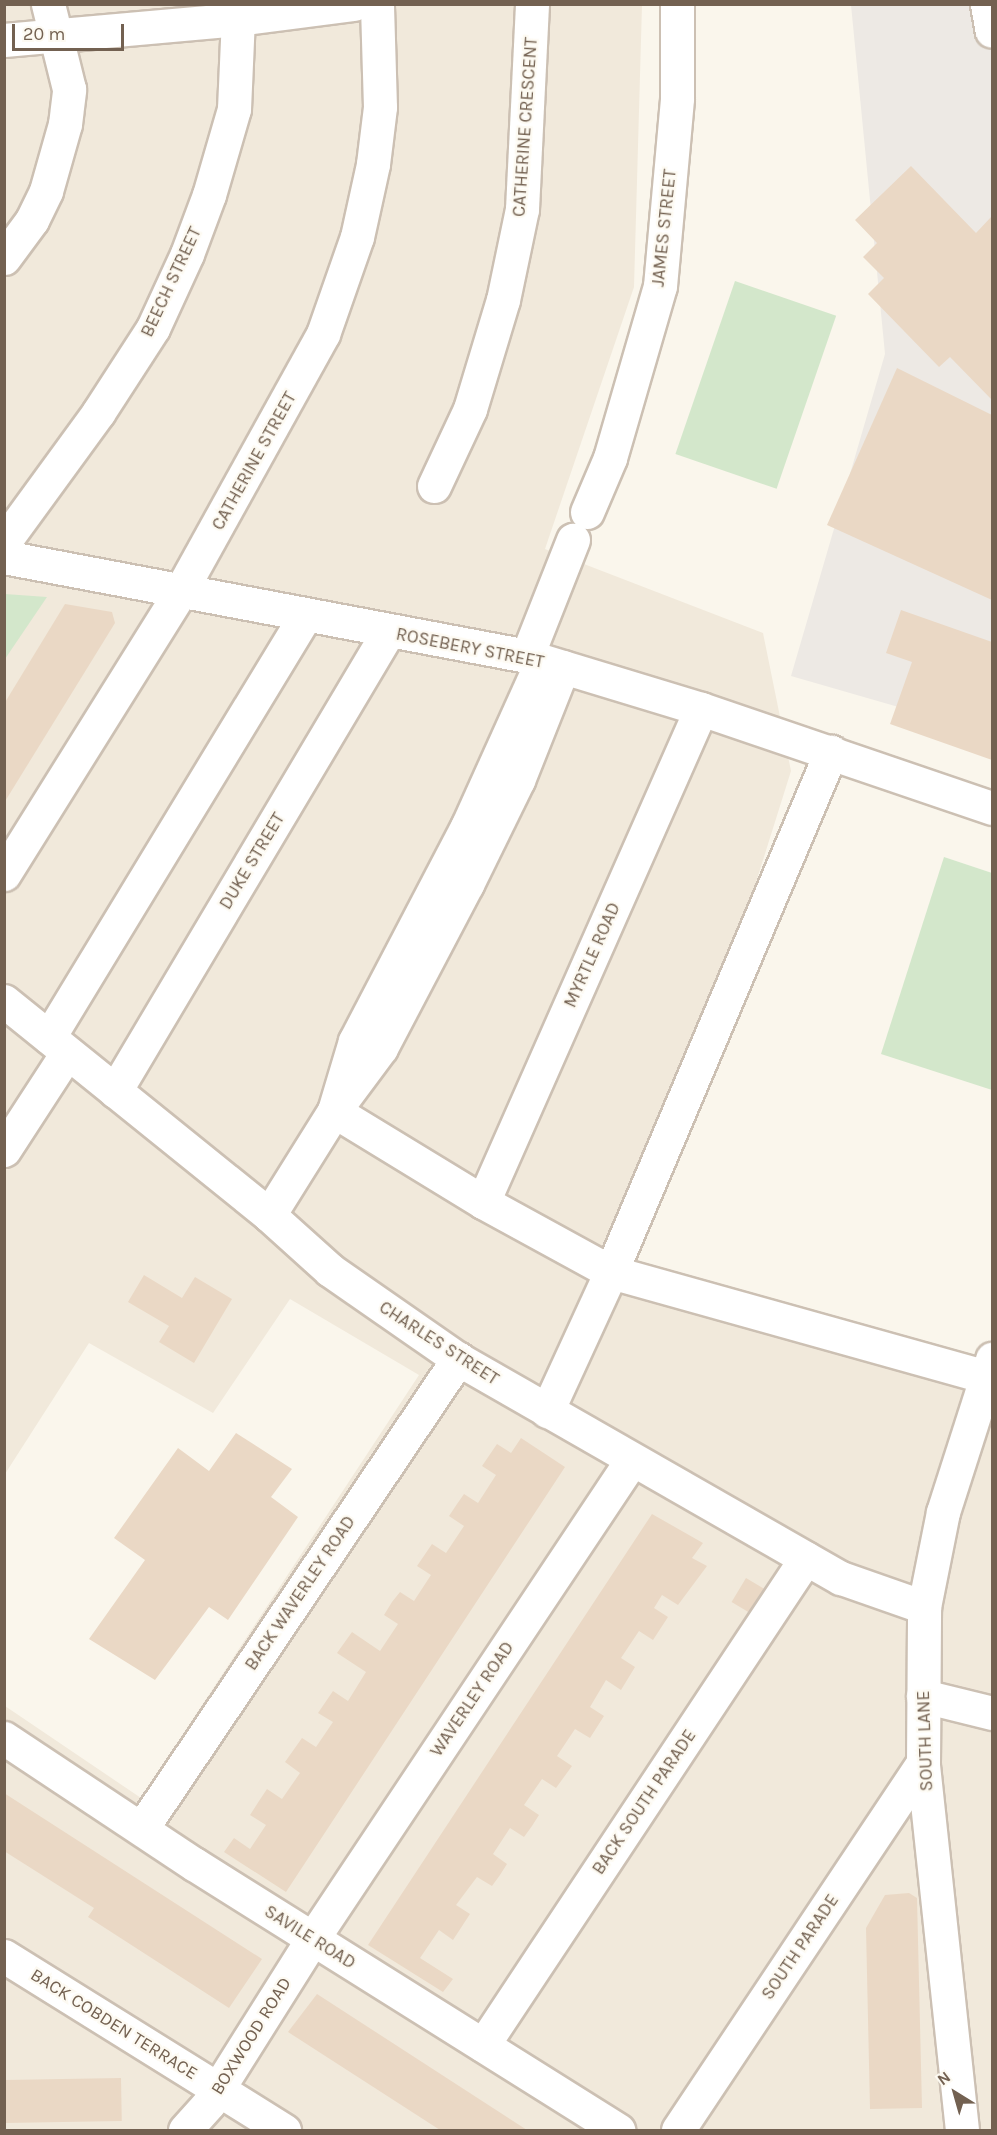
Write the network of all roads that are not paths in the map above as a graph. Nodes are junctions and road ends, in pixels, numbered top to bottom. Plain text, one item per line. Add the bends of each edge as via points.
1 (354, 4) edge
2 (377, 4) edge
3 (532, 4) edge
4 (677, 4) edge
5 (987, 4) edge
6 (223, 15) edge
7 (51, 19) edge
8 (993, 31) edge
9 (4, 40) edge
10 (4, 258) edge
11 (434, 486) dead end
12 (4, 542) edge
13 (4, 557) edge
14 (180, 592) junction
15 (305, 616) junction
16 (388, 632) junction
17 (544, 661) junction
18 (701, 709) junction
19 (831, 752) junction
20 (993, 808) edge
21 (4, 874) edge
22 (4, 1001) edge
23 (58, 1045) junction
24 (115, 1091) junction
25 (334, 1111) junction
26 (4, 1150) edge
27 (483, 1202) junction
28 (269, 1215) junction
29 (611, 1272) junction
30 (458, 1359) junction
31 (989, 1368) edge
32 (547, 1411) junction
33 (982, 1423) edge
34 (631, 1461) junction
35 (806, 1558) junction
36 (924, 1607) junction
37 (923, 1696) junction
38 (993, 1713) edge
39 (4, 1738) edge
40 (923, 1762) junction
41 (142, 1828) junction
42 (313, 1938) junction
43 (4, 1956) edge
44 (483, 2045) junction
45 (218, 2088) junction
46 (185, 2130) edge
47 (284, 2130) edge
48 (618, 2130) edge
49 (678, 2130) edge
50 (962, 2130) edge

1 - 6 street
2 - 14 street, CATHERINE STREET via 380,107 373,164 357,237 323,334
3 - 11 street, CATHERINE CRESCENT via 520,221 503,300 470,409
4 - 17 street, JAMES STREET via 677,98 660,286 610,459 580,526
5 - 8 street
6 - 7 street
6 - 12 street, BEECH STREET via 234,109 187,254 153,328 92,423
7 - 9 street
7 - 10 street via 69,89 65,124 46,191 32,220
13 - 14 street, ROSEBERY STREET
14 - 15 street, ROSEBERY STREET
14 - 21 street, CATHERINE STREET
15 - 16 street, ROSEBERY STREET
15 - 23 street
16 - 17 street, ROSEBERY STREET
16 - 24 street, DUKE STREET
17 - 18 street, ROSEBERY STREET
17 - 25 street, JAMES STREET via 467,827 355,1041
18 - 19 street, ROSEBERY STREET
18 - 27 street, MYRTLE ROAD
19 - 20 street, ROSEBERY STREET
19 - 29 street
22 - 23 street, CHARLES STREET
23 - 24 street, CHARLES STREET
23 - 26 street
24 - 28 street, CHARLES STREET
25 - 27 street
25 - 28 street, JAMES STREET
27 - 29 street
28 - 30 street, CHARLES STREET via 330,1270
29 - 31 street
29 - 32 street
30 - 32 street, CHARLES STREET
30 - 41 street, BACK WAVERLEY ROAD
31 - 33 street, SOUTH LANE
32 - 34 street, CHARLES STREET
33 - 36 street, SOUTH LANE via 943,1512
34 - 35 street, CHARLES STREET
34 - 42 street, WAVERLEY ROAD
35 - 36 street, CHARLES STREET via 841,1578
35 - 44 street, BACK SOUTH PARADE
36 - 37 street, SOUTH LANE
37 - 38 street
37 - 40 street, SOUTH LANE
39 - 41 street, SAVILE ROAD
40 - 49 street, SOUTH PARADE
40 - 50 street, SOUTH LANE
41 - 42 street, SAVILE ROAD
42 - 44 street, SAVILE ROAD
42 - 45 street, BOXWOOD ROAD
43 - 45 street, BACK COBDEN TERRACE
44 - 48 street, SAVILE ROAD
45 - 46 street, BOXWOOD ROAD
45 - 47 street, BACK COBDEN TERRACE

